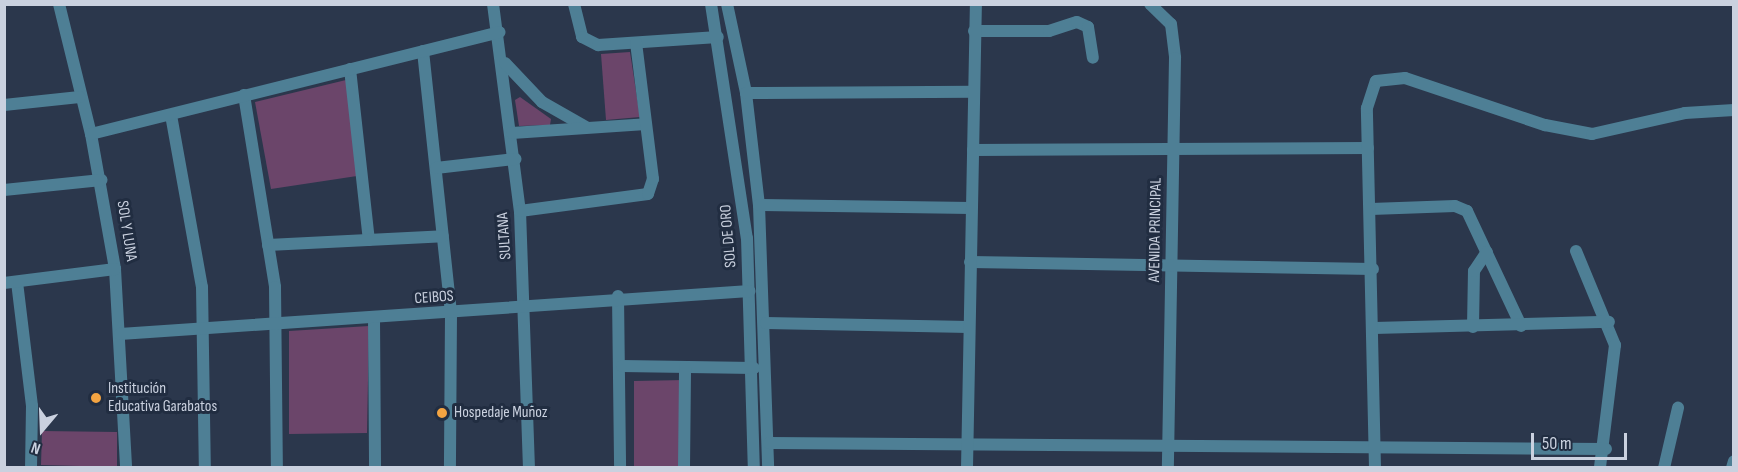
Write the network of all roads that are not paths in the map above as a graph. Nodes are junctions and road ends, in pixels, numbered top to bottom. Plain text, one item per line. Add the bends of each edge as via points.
1 (59, 4) edge
2 (493, 4) edge
3 (574, 4) edge
4 (711, 4) edge
5 (727, 4) edge
6 (976, 4) edge
7 (1150, 4) edge
8 (974, 31) junction
9 (499, 32) junction
10 (718, 37) junction
11 (636, 43) junction
12 (423, 51) junction
13 (1094, 58) dead end
14 (502, 59) junction
15 (350, 69) junction
16 (973, 92) junction
17 (746, 93) junction
18 (244, 95) junction
19 (80, 97) junction
20 (4, 105) edge
21 (1734, 110) edge
22 (171, 115) junction
23 (646, 124) junction
24 (590, 128) junction
25 (512, 133) junction
26 (91, 134) junction
27 (1368, 148) junction
28 (972, 150) junction
29 (1174, 152) junction
30 (514, 159) junction
31 (436, 168) junction
32 (101, 180) junction
33 (4, 190) edge
34 (759, 206) junction
35 (971, 208) junction
36 (1371, 209) junction
37 (520, 211) junction
38 (443, 236) junction
39 (369, 240) junction
40 (268, 245) junction
41 (1576, 251) dead end
42 (1487, 252) junction
43 (970, 262) junction
44 (1172, 265) junction
45 (115, 269) junction
46 (1373, 269) junction
47 (11, 282) edge
48 (750, 291) junction
49 (618, 296) junction
50 (525, 307) junction
51 (451, 314) junction
52 (374, 318) junction
53 (1609, 322) junction
54 (766, 323) junction
55 (277, 324) junction
56 (1521, 326) junction
57 (969, 327) junction
58 (1473, 327) junction
59 (1374, 328) junction
60 (204, 329) junction
61 (120, 334) junction
62 (622, 366) junction
63 (686, 367) junction
64 (753, 368) junction
65 (1678, 408) dead end
66 (769, 443) junction
67 (968, 444) junction
68 (1169, 446) junction
69 (1376, 447) junction
70 (1606, 449) junction
71 (1734, 461) edge
72 (31, 468) edge
73 (126, 468) edge
74 (205, 468) edge
75 (277, 468) edge
76 (375, 468) edge
77 (450, 468) edge
78 (529, 468) edge
79 (620, 468) edge
80 (684, 468) edge
81 (754, 468) edge
82 (768, 468) edge
83 (967, 468) edge
84 (1168, 468) edge
85 (1375, 468) edge
86 (1600, 468) edge
87 (1664, 468) edge
88 (1732, 468) edge

1 - 19 street, SOL Y LUNA
2 - 9 street, SULTANA
3 - 11 street via 589,43
4 - 10 street, SOL DE ORO
5 - 17 street
6 - 8 street
7 - 29 street, AVENIDA PRINCIPAL via 1171,24
8 - 13 street via 1049,31 1077,22 1088,27
8 - 16 street
9 - 12 street
9 - 14 street, SULTANA
10 - 11 street
10 - 48 street, SOL DE ORO
11 - 23 street
12 - 15 street
12 - 31 street
14 - 24 street via 542,102
14 - 25 street, SULTANA
15 - 18 street
15 - 39 street
16 - 17 street
16 - 28 street
17 - 34 street
18 - 22 street
18 - 40 street
19 - 20 street
19 - 26 street, SOL Y LUNA
21 - 27 street via 1685,113 1592,135 1389,77 1376,81 1369,92
22 - 26 street
22 - 60 street
23 - 24 street
23 - 37 street via 653,179 648,194
24 - 25 street
25 - 30 street, SULTANA
26 - 32 street, SOL Y LUNA
27 - 29 street
27 - 36 street
28 - 29 street
28 - 35 street
29 - 44 street, AVENIDA PRINCIPAL
30 - 31 street
30 - 37 street, SULTANA
31 - 38 street
32 - 33 street
32 - 45 street, SOL Y LUNA
34 - 35 street
34 - 54 street
35 - 43 street
36 - 42 street via 1455,206 1474,221
36 - 46 street
37 - 50 street, SULTANA
38 - 39 street
38 - 51 street
39 - 40 street
40 - 55 street
41 - 53 street
42 - 56 street
42 - 58 street via 1474,271
43 - 44 street
43 - 57 street
44 - 46 street
44 - 68 street, AVENIDA PRINCIPAL
45 - 47 street
45 - 61 street, SOL Y LUNA
46 - 59 street
47 - 72 street via 32,406
48 - 49 street, CEIBOS
48 - 64 street, SOL DE ORO
49 - 50 street, CEIBOS
49 - 62 street
50 - 51 street, CEIBOS
50 - 78 street, SULTANA
51 - 52 street, CEIBOS
51 - 77 street
52 - 55 street, CEIBOS
52 - 76 street
53 - 56 street
53 - 70 street via 1617,363
54 - 57 street
54 - 66 street
55 - 60 street, CEIBOS
55 - 75 street
56 - 58 street
57 - 67 street
58 - 59 street
59 - 69 street
60 - 61 street, CEIBOS
60 - 74 street
61 - 73 street, SOL Y LUNA
62 - 63 street
62 - 79 street
63 - 64 street
63 - 80 street
64 - 81 street, SOL DE ORO
65 - 87 street
66 - 67 street
66 - 82 street
67 - 68 street
67 - 83 street
68 - 69 street
68 - 84 street, AVENIDA PRINCIPAL
69 - 70 street
69 - 85 street
70 - 86 street
71 - 88 street

